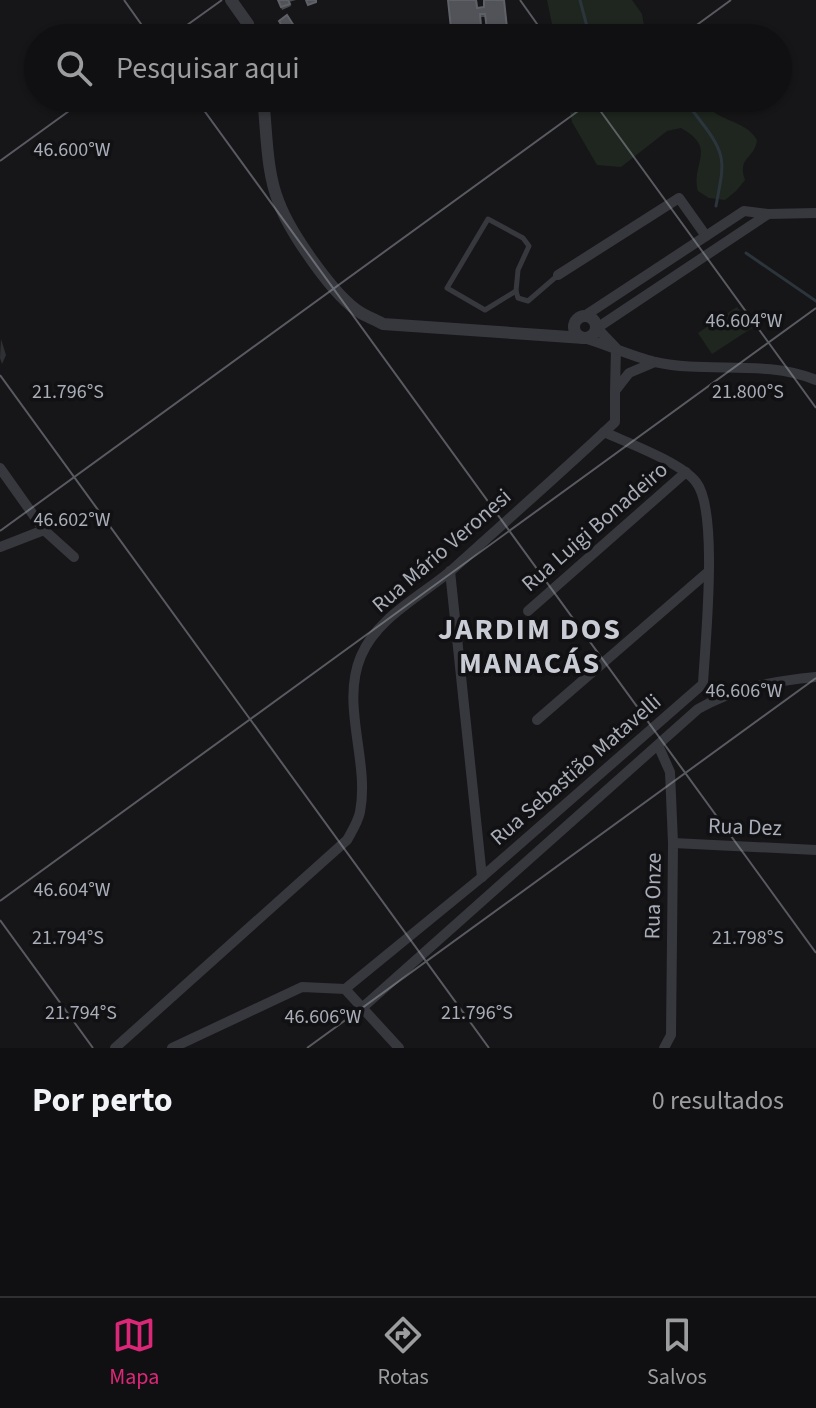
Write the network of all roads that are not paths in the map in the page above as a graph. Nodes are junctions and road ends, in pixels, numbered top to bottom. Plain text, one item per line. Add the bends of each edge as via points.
1 (231, 0) edge
2 (248, 24) edge
3 (265, 112) edge
4 (816, 213) edge
5 (768, 214) junction
6 (706, 236) junction
7 (715, 251) junction
8 (558, 275) joint
9 (516, 291) junction
10 (586, 315) junction
11 (574, 324) junction
12 (597, 328) junction
13 (553, 335) junction
14 (584, 338) junction
15 (616, 348) junction
16 (655, 362) junction
17 (816, 380) edge
18 (615, 391) junction
19 (604, 432) junction
20 (0, 468) edge
21 (686, 472) junction
22 (44, 530) junction
23 (0, 547) edge
24 (74, 557) dead end
25 (450, 571) junction
26 (708, 572) junction
27 (528, 611) dead end
28 (816, 677) edge
29 (537, 720) dead end
30 (658, 745) junction
31 (673, 843) junction
32 (816, 850) edge
33 (482, 877) junction
34 (345, 989) junction
35 (362, 1008) junction
36 (115, 1048) edge
37 (172, 1048) edge
38 (399, 1048) edge
39 (664, 1048) edge

1 - 2 street
3 - 13 street via 278,202 312,259 359,312 383,324
4 - 5 street
5 - 6 street via 744,211
5 - 7 street
6 - 7 lane
6 - 8 street via 679,198
6 - 10 street
7 - 12 street
8 - 9 lane via 528,301 518,298
9 - 9 lane via 528,241 488,219 447,288 485,310
10 - 11 street
10 - 12 street
11 - 13 street
11 - 14 street
12 - 14 street
12 - 15 street
13 - 14 street
14 - 15 street
15 - 16 street
15 - 18 street
16 - 17 street via 770,368
16 - 18 street via 629,373
18 - 19 street via 615,422
19 - 21 street
19 - 25 street, Rua Mário Veronesi
20 - 22 street
21 - 26 street, Rua Sebastião Matavelli via 705,499
21 - 27 street, Rua Luigi Bonadeiro
22 - 23 street
22 - 24 street
25 - 33 street
25 - 36 street, Rua Mário Veronesi via 382,625 361,655 354,704 362,795 347,840
26 - 29 street
26 - 33 street, Rua Sebastião Matavelli via 703,684
28 - 30 street via 759,684 711,701
30 - 31 street, Rua Onze via 670,772
30 - 35 street
31 - 32 street, Rua Dez
31 - 39 street, Rua Onze via 671,1035
33 - 34 street, Rua Sebastião Matavelli
34 - 35 street
34 - 37 street via 302,987
35 - 38 street

